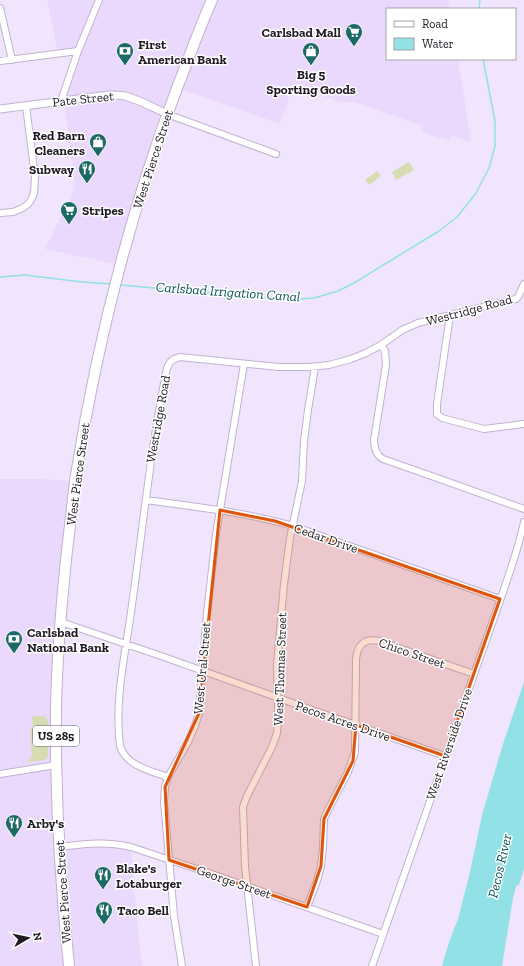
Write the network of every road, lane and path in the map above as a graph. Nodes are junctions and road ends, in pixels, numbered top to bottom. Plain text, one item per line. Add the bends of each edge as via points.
1 (99, 0) edge
2 (212, 0) edge
3 (0, 8) edge
4 (78, 52) junction
5 (12, 60) junction
6 (0, 61) edge
7 (62, 101) junction
8 (26, 106) junction
9 (0, 109) edge
10 (167, 114) junction
11 (276, 154) dead end
12 (0, 213) edge
13 (524, 284) edge
14 (450, 315) junction
15 (381, 345) junction
16 (244, 364) junction
17 (315, 367) junction
18 (523, 424) edge
19 (146, 500) junction
20 (524, 509) edge
21 (220, 510) junction
22 (524, 522) edge
23 (293, 526) junction
24 (500, 599) junction
25 (61, 622) junction
26 (126, 644) junction
27 (202, 671) junction
28 (474, 674) junction
29 (278, 698) junction
30 (356, 725) junction
31 (445, 756) junction
32 (56, 765) junction
33 (0, 774) edge
34 (168, 777) junction
35 (59, 847) junction
36 (169, 860) junction
37 (247, 887) junction
38 (307, 907) junction
39 (383, 934) junction
40 (69, 966) edge
41 (182, 966) edge
42 (256, 966) edge
43 (372, 966) edge

1 - 4 street
2 - 10 highway, West Pierce Street / US 285
3 - 5 street
4 - 5 street
4 - 7 street
5 - 6 street
7 - 8 street, Pate Street
7 - 10 street, Pate Street via 117,95 134,99
8 - 9 street, Pate Street
8 - 12 street via 34,193 22,208
10 - 11 street, Pate Street
10 - 25 highway, West Pierce Street / US 285 via 118,275 98,357 76,474
13 - 14 street, Westridge Road via 516,299
14 - 15 street, Westridge Road via 410,326
14 - 18 street via 437,414 442,418 484,429
15 - 17 street, Westridge Road via 351,359
15 - 20 street via 385,351 386,365 374,440 375,449 380,457
16 - 17 street, Westridge Road
16 - 19 street, Westridge Road via 180,357 171,360 160,401
16 - 21 street, West Ural Street
17 - 23 street, West Thomas Street via 304,441 302,481
19 - 21 street, Cedar Drive
19 - 26 street, Westridge Road
21 - 23 street, Cedar Drive
21 - 27 street, West Ural Street
22 - 24 street, West Riverside Drive
23 - 24 street, Cedar Drive
23 - 29 street, West Thomas Street via 287,557 279,645
24 - 28 street, West Riverside Drive
25 - 26 street, Pecos Acres Drive
25 - 32 highway, West Pierce Street / US 285
26 - 27 street, Pecos Acres Drive
26 - 34 street, Westridge Road via 119,698 121,750 126,758 137,765
27 - 29 street, Pecos Acres Drive
27 - 34 street, West Ural Street via 197,721
28 - 30 street, Chico Street via 379,641 366,641 356,654
28 - 31 street, West Riverside Drive
29 - 30 street, Pecos Acres Drive
29 - 37 street, West Thomas Street via 276,738 242,807
30 - 31 street, Pecos Acres Drive
30 - 38 street, Chico Street via 355,752 348,772 324,819 320,866
31 - 39 street, West Riverside Drive
32 - 33 street
32 - 35 highway, West Pierce Street / US 285
34 - 36 street, West Ural Street via 164,802
35 - 36 street, George Street via 118,844
35 - 40 highway, West Pierce Street / US 285
36 - 37 street, George Street
36 - 41 street, West Ural Street
37 - 38 street, George Street
37 - 42 street, West Thomas Street
38 - 39 street, George Street
39 - 43 street, West Riverside Drive

